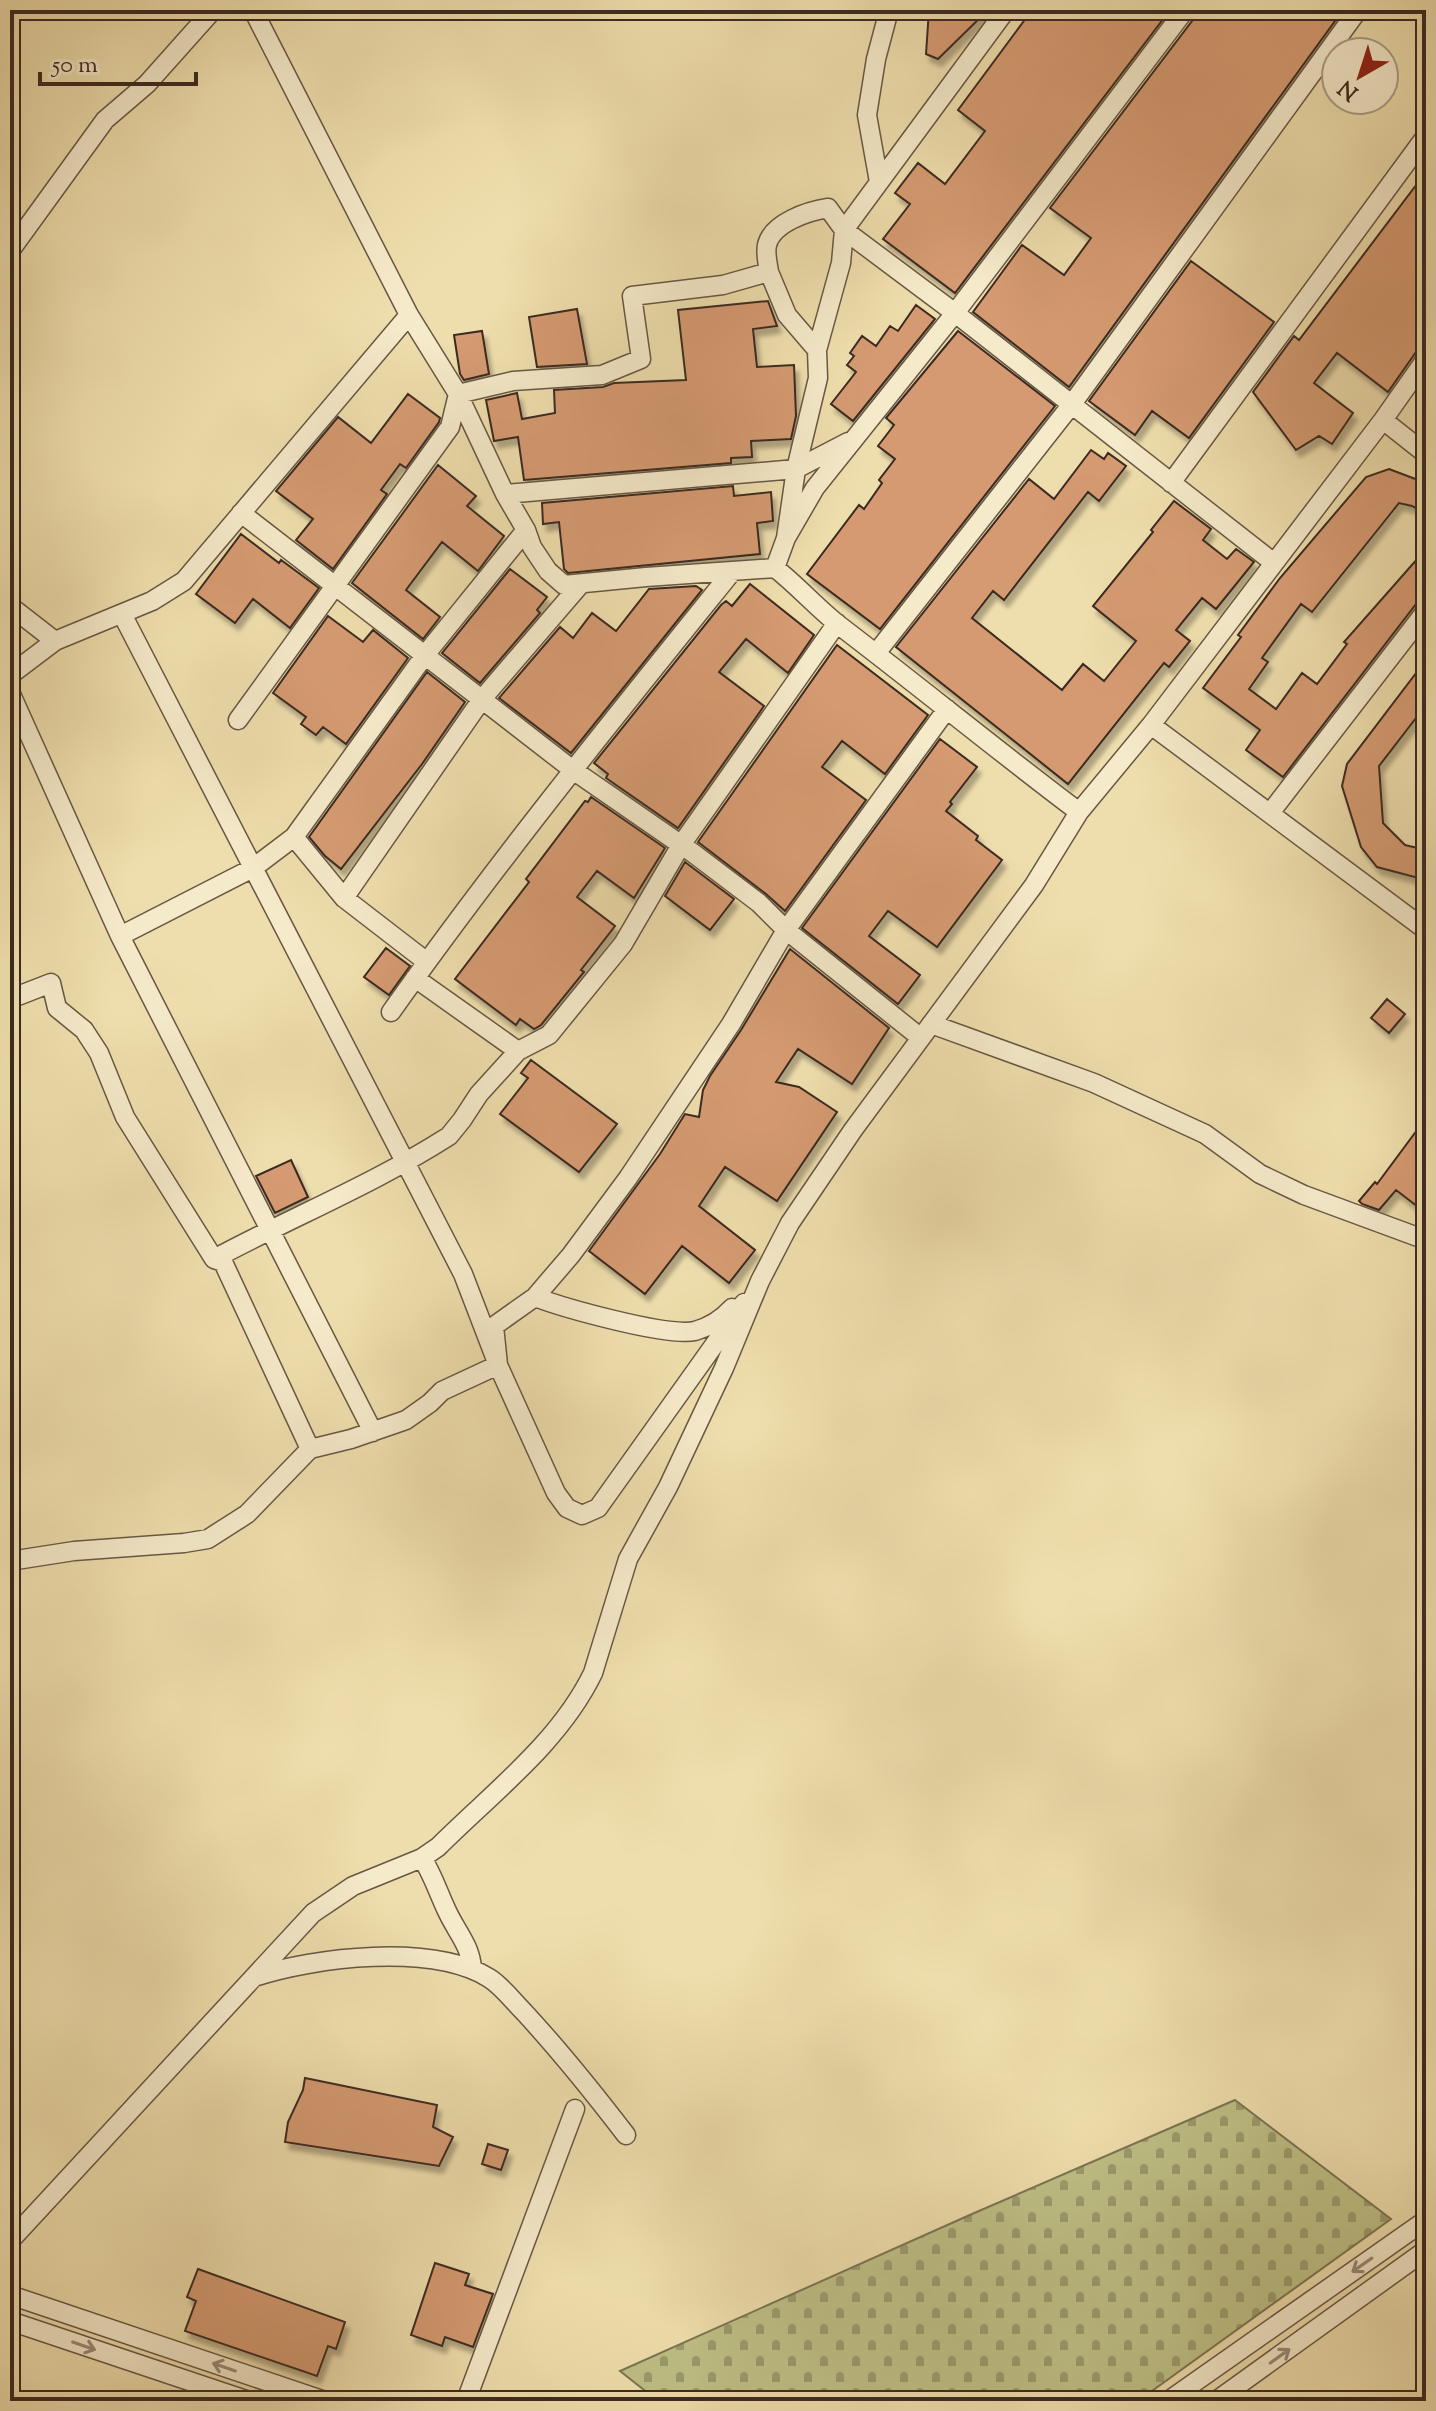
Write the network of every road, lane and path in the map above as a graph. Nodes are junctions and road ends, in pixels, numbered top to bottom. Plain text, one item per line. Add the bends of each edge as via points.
1 (213, 10) edge
2 (253, 10) edge
3 (889, 10) edge
4 (1006, 10) edge
5 (1185, 10) edge
6 (1358, 10) edge
7 (1426, 136) edge
8 (879, 182) junction
9 (844, 230) junction
10 (10, 251) edge
11 (769, 272) junction
12 (955, 313) junction
13 (409, 315) junction
14 (817, 350) junction
15 (1426, 359) edge
16 (458, 394) junction
17 (1072, 404) junction
18 (1383, 420) junction
19 (858, 437) junction
20 (1426, 454) edge
21 (796, 469) junction
22 (1171, 483) junction
23 (505, 494) junction
24 (241, 513) junction
25 (526, 530) junction
26 (786, 538) junction
27 (1274, 563) junction
28 (775, 568) junction
29 (731, 573) junction
30 (580, 585) junction
31 (335, 586) junction
32 (10, 606) edge
33 (1426, 611) edge
34 (122, 614) junction
35 (837, 623) junction
36 (55, 641) junction
37 (877, 652) junction
38 (425, 655) junction
39 (10, 675) edge
40 (10, 692) edge
41 (482, 699) junction
42 (947, 709) junction
43 (238, 720) dead end
44 (1151, 725) junction
45 (573, 770) junction
46 (1079, 812) junction
47 (1270, 813) junction
48 (294, 837) junction
49 (681, 845) junction
50 (253, 868) junction
51 (344, 898) junction
52 (786, 930) junction
53 (1426, 930) edge
54 (120, 936) junction
55 (427, 962) junction
56 (415, 978) junction
57 (10, 999) edge
58 (391, 1012) dead end
59 (926, 1031) junction
60 (518, 1051) junction
61 (405, 1161) junction
62 (268, 1229) junction
63 (1426, 1240) edge
64 (214, 1259) junction
65 (760, 1281) junction
66 (535, 1297) junction
67 (498, 1365) junction
68 (373, 1432) junction
69 (310, 1449) junction
70 (10, 1561) edge
71 (422, 1858) junction
72 (472, 1969) junction
73 (251, 1978) junction
74 (575, 2109) dead end
75 (626, 2135) dead end
76 (1426, 2220) edge
77 (10, 2241) edge
78 (1426, 2250) edge
79 (10, 2295) edge
80 (10, 2321) edge
81 (249, 2401) edge
82 (325, 2401) edge
83 (466, 2401) edge
84 (1168, 2401) edge
85 (1216, 2401) edge

1 - 10 street via 147,84 105,120
2 - 13 street
3 - 8 street via 867,115
4 - 8 street
5 - 12 street
6 - 17 street
7 - 22 street
8 - 9 street
9 - 11 street via 828,208 777,229 766,246
9 - 12 street
9 - 14 street via 841,263
11 - 14 street via 787,315
11 - 16 street via 723,285 632,296 641,359 602,375 513,381
12 - 17 street
12 - 19 street
13 - 16 street
13 - 24 street
14 - 21 street via 818,378
15 - 18 street
16 - 23 street
16 - 31 street via 450,427
17 - 22 street
17 - 37 street
18 - 20 street
18 - 27 street
19 - 21 street
19 - 26 street via 815,488
21 - 23 street
21 - 26 street
22 - 27 street
23 - 25 street
24 - 31 street
24 - 34 street via 184,581
25 - 30 street via 548,571 564,585
25 - 38 street
26 - 28 street
27 - 44 street
28 - 29 street
28 - 35 street
29 - 30 street
29 - 45 street
30 - 41 street
31 - 38 street
31 - 43 street
32 - 36 street
33 - 47 street
34 - 36 street
34 - 50 street
35 - 37 street
35 - 49 street
36 - 39 street
37 - 42 street
38 - 41 street
38 - 48 street
40 - 54 street
41 - 45 street
41 - 51 street
42 - 46 street
42 - 52 street
44 - 46 street
44 - 47 street
45 - 49 street
45 - 55 street
46 - 59 street via 1034,885
47 - 53 street
48 - 50 street
48 - 51 street
49 - 52 street
49 - 60 street via 623,944 549,1035
50 - 54 street
50 - 61 street
51 - 55 street
52 - 59 street
52 - 66 street via 731,1024 628,1178
54 - 62 street
55 - 56 street
56 - 58 street
56 - 60 street
57 - 64 street via 51,983 57,1008 84,1030 99,1053 125,1117
59 - 63 street via 1094,1083 1205,1134 1260,1174 1304,1195
59 - 65 street via 790,1223
60 - 61 street via 449,1136
61 - 62 street
61 - 67 street via 463,1274
62 - 64 street
62 - 68 street
64 - 69 street via 223,1262
65 - 66 street via 726,1315 693,1331 655,1328
65 - 67 street via 598,1508 582,1515 567,1508 556,1493
65 - 71 street via 724,1368 628,1559 584,1691 524,1764
66 - 67 street via 494,1326
67 - 68 street via 442,1391 406,1420
68 - 69 street
69 - 70 street via 247,1514 208,1539
71 - 72 street via 467,1945
71 - 73 street via 353,1886 313,1913
72 - 73 street via 421,1958 337,1958
72 - 75 street via 515,2003
73 - 77 street
74 - 83 street
76 -> 84 street
85 -> 78 street
82 -> 79 street
80 -> 81 street

